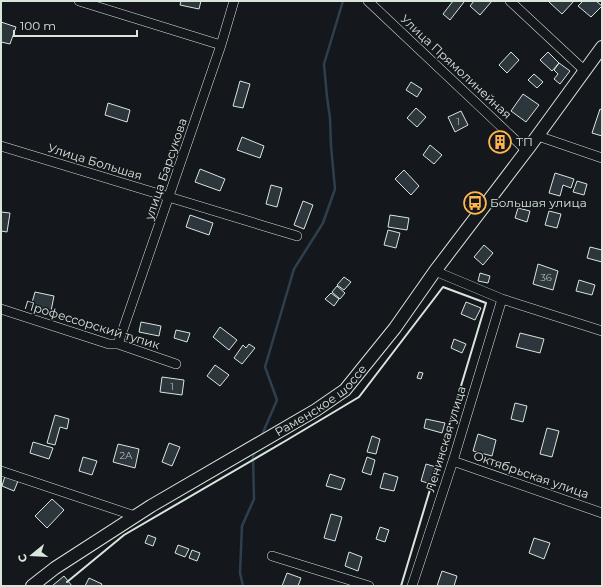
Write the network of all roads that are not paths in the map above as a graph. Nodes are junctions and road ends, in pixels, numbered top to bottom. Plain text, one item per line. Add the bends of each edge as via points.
1 (78, 1) edge
2 (234, 1) edge
3 (368, 1) edge
4 (510, 1) edge
5 (221, 45) junction
6 (602, 47) edge
7 (585, 71) junction
8 (538, 136) junction
9 (1, 146) edge
10 (526, 151) junction
11 (602, 158) edge
12 (169, 197) junction
13 (297, 236) dead end
14 (435, 271) junction
15 (502, 299) junction
16 (1, 309) edge
17 (602, 331) edge
18 (118, 344) junction
19 (176, 364) dead end
20 (453, 461) junction
21 (1, 471) edge
22 (602, 513) edge
23 (135, 516) junction
24 (272, 556) dead end
25 (32, 586) edge
26 (369, 586) edge
27 (412, 586) edge

1 - 5 street
2 - 5 street, улица Барсукова
3 - 10 street, Улица Прямолинейная
4 - 7 street
5 - 12 street, улица Барсукова
6 - 7 main road, Раменское шоссе
7 - 8 main road, Раменское шоссе
8 - 10 main road, Раменское шоссе
8 - 11 street
9 - 12 street, Улица Большая
10 - 14 main road, Раменское шоссе
12 - 13 street, Улица Большая
12 - 18 street, улица Барсукова
14 - 15 street
14 - 23 main road, Раменское шоссе via 395,328 345,390 316,410
15 - 17 street
15 - 20 street, Ленинская улица
16 - 18 street, Профессорский тупик via 109,344
18 - 19 street, Профессорский тупик
20 - 22 street, Октябрьская улица
20 - 27 street, Ленинская улица
21 - 23 street
23 - 25 main road, Раменское шоссе
24 - 26 street

